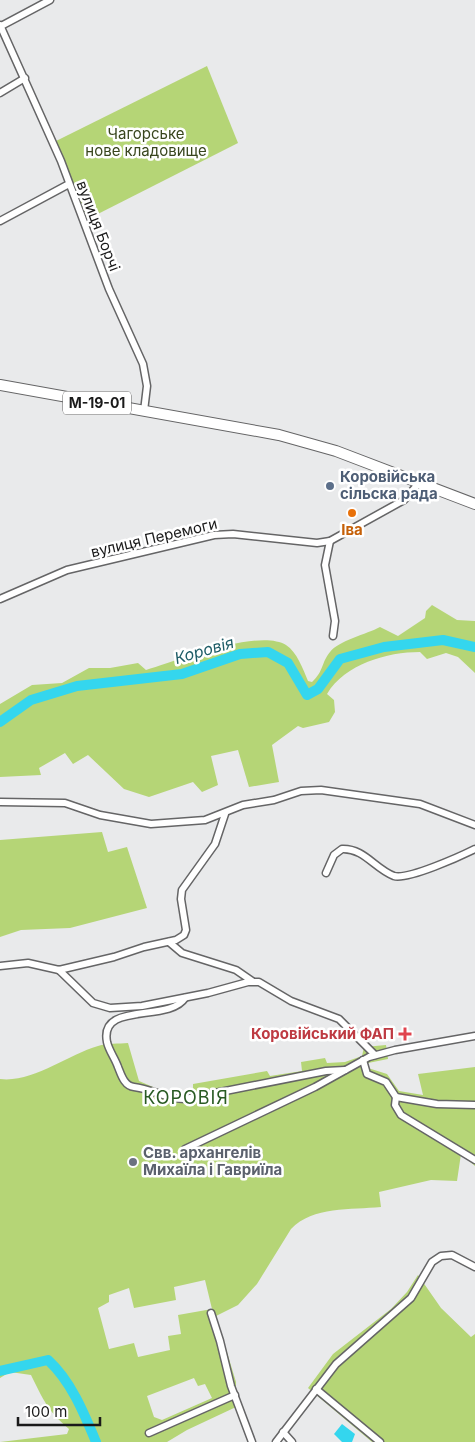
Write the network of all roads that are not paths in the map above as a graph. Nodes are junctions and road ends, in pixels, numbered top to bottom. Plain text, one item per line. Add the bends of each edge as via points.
1 (50, 0) edge
2 (0, 25) edge
3 (25, 78) junction
4 (0, 93) edge
5 (69, 184) junction
6 (0, 221) edge
7 (0, 385) edge
8 (144, 411) junction
9 (420, 482) junction
10 (475, 504) edge
11 (330, 541) junction
12 (0, 599) edge
13 (333, 636) dead end
14 (0, 802) edge
15 (225, 814) junction
16 (475, 825) edge
17 (475, 849) edge
18 (326, 873) dead end
19 (169, 942) junction
20 (0, 966) edge
21 (59, 970) junction
22 (252, 981) junction
23 (185, 998) junction
24 (475, 1036) edge
25 (375, 1055) junction
26 (363, 1060) junction
27 (345, 1070) junction
28 (396, 1098) junction
29 (475, 1104) edge
30 (185, 1149) dead end
31 (475, 1160) edge
32 (475, 1267) edge
33 (211, 1313) dead end
34 (316, 1389) junction
35 (235, 1395) junction
36 (283, 1432) junction
37 (149, 1433) dead end
38 (252, 1442) edge
39 (276, 1442) edge
40 (292, 1442) edge
41 (380, 1442) edge

1 - 2 street
2 - 3 street, вулиця Борчі
3 - 4 street
3 - 5 street, вулиця Борчі
5 - 6 street
5 - 8 street, вулиця Борчі via 112,297 145,370
7 - 8 main road, М-19-01
8 - 9 main road, М-19-01 via 279,435 336,451
9 - 10 main road, М-19-01
9 - 11 street, вулиця Перемоги via 402,501
11 - 12 street, вулиця Перемоги via 214,535 67,570
11 - 13 street via 325,565 333,607
14 - 15 street via 65,803 100,815 150,824 194,821
15 - 16 street via 243,805 301,791 321,790 420,804
15 - 19 street via 211,850 182,890 185,933
17 - 18 street via 400,876 390,874 356,851 342,849 334,855
19 - 21 street
19 - 22 street via 182,953 236,970
20 - 21 street via 28,964
21 - 23 street via 91,1001 102,1006 137,1007
22 - 23 street
22 - 25 street via 291,1001 336,1018
23 - 27 street via 166,1009 120,1017 109,1025 106,1036 108,1048 130,1086 167,1098 185,1099 319,1072
24 - 25 street
25 - 26 street
26 - 27 street
26 - 28 street via 367,1074 389,1084
27 - 30 street
28 - 29 street via 437,1104
28 - 31 street via 394,1105 401,1115
32 - 34 street via 452,1255 435,1260 426,1270 414,1295 348,1352
33 - 35 street
34 - 36 street
34 - 41 street
35 - 37 street
35 - 38 street
36 - 39 street
36 - 40 street

